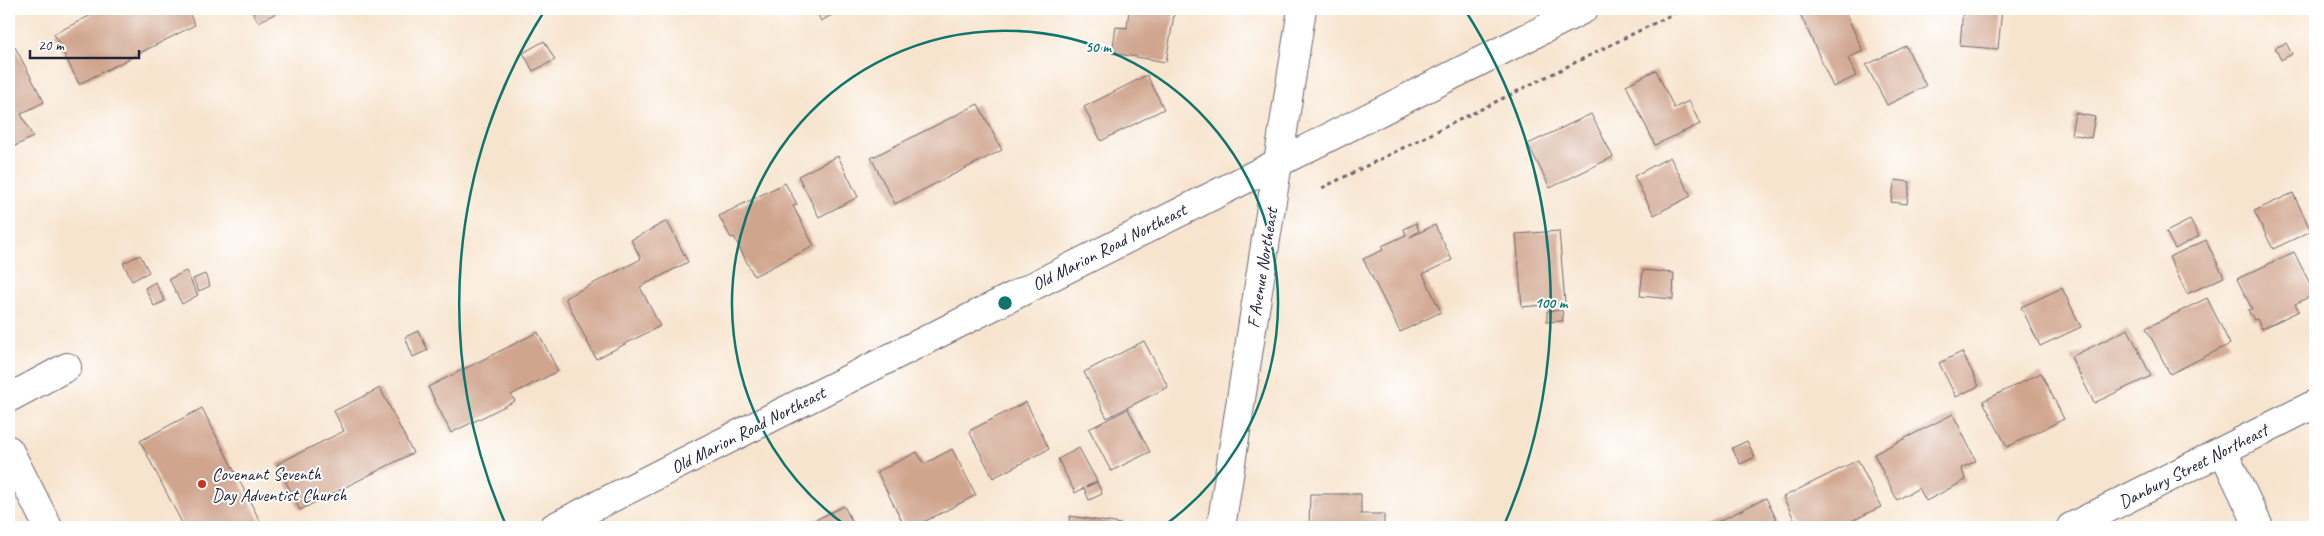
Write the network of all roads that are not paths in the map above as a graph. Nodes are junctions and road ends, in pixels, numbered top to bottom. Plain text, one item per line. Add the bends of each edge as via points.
1 (1302, 9) edge
2 (1584, 9) edge
3 (1278, 162) junction
4 (67, 367) dead end
5 (9, 398) edge
6 (2315, 404) edge
7 (9, 450) edge
8 (2223, 451) junction
9 (48, 527) edge
10 (554, 527) edge
11 (1222, 527) edge
12 (2071, 527) edge
13 (2259, 527) edge

1 - 3 main road, F Avenue Northeast
2 - 3 main road, Old Marion Road Northeast
3 - 10 main road, Old Marion Road Northeast
3 - 11 main road, F Avenue Northeast
4 - 5 main road
6 - 8 main road, Danbury Street Northeast
7 - 9 main road
8 - 12 main road, Danbury Street Northeast
8 - 13 main road

